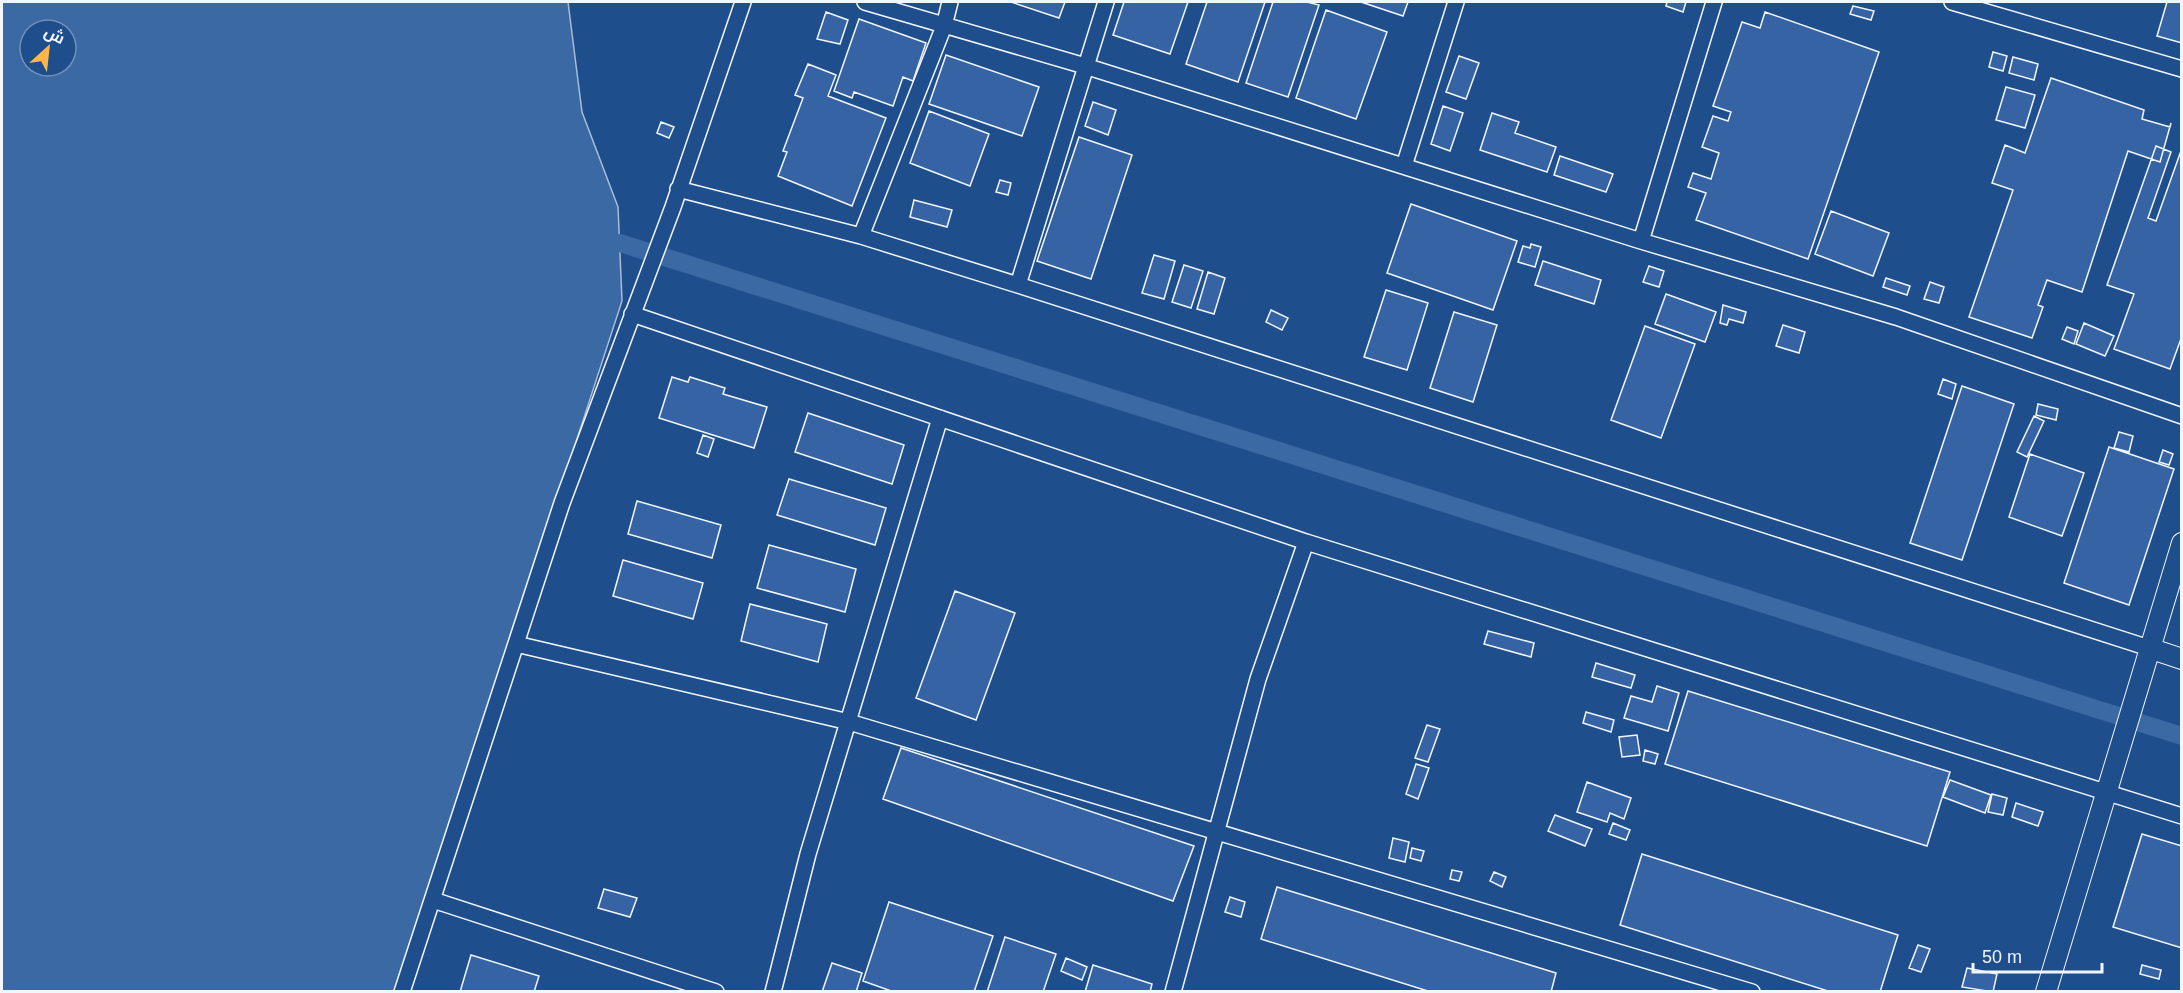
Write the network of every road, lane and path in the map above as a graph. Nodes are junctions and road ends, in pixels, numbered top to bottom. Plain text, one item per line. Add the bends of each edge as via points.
1 (744, 2) edge
2 (865, 2) edge
3 (950, 2) edge
4 (1106, 2) edge
5 (1456, 2) edge
6 (1714, 2) edge
7 (1952, 2) edge
8 (944, 26) junction
9 (1085, 66) junction
10 (2181, 69) edge
11 (1404, 166) junction
12 (678, 189) junction
13 (861, 236) junction
14 (1641, 241) junction
15 (1018, 285) junction
16 (632, 314) junction
17 (2181, 416) edge
18 (940, 418) junction
19 (1306, 542) junction
20 (2181, 543) edge
21 (516, 644) junction
22 (2149, 648) junction
23 (2181, 658) edge
24 (849, 722) junction
25 (2107, 793) junction
26 (2181, 816) edge
27 (1214, 832) junction
28 (432, 900) junction
29 (402, 992) edge
30 (716, 992) edge
31 (773, 992) edge
32 (1173, 992) edge
33 (1752, 992) edge
34 (2046, 992) edge

1 - 12 street
2 - 8 street
3 - 8 street
4 - 9 street
5 - 11 street
6 - 14 street
7 - 10 street
8 - 9 street
8 - 13 street
9 - 11 street
9 - 15 street
11 - 14 street
12 - 13 street
12 - 16 street
13 - 15 street
14 - 17 street via 1896,317
15 - 22 street
16 - 18 street
16 - 21 street via 562,503
18 - 19 street
18 - 24 street
19 - 25 street
19 - 27 street via 1258,679
20 - 22 street
21 - 24 street
21 - 28 street
22 - 23 street
22 - 25 street
24 - 27 street
24 - 31 street via 808,854
25 - 26 street
25 - 34 street
27 - 32 street
27 - 33 street
28 - 29 street
28 - 30 street

